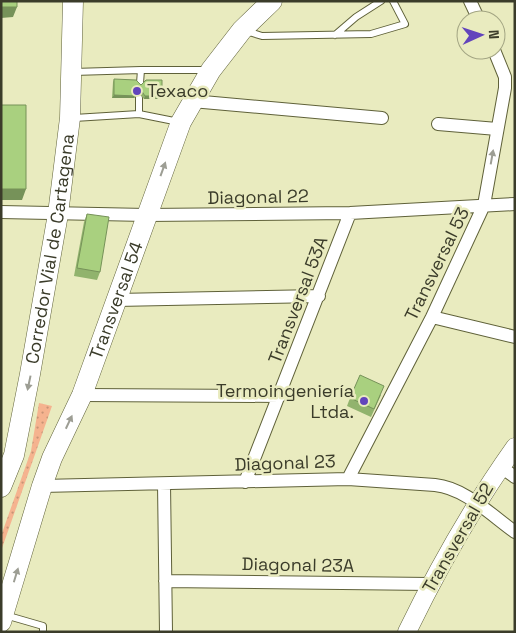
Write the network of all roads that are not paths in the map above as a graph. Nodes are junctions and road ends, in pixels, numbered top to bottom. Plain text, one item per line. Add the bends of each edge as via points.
1 (272, 1) edge
2 (381, 1) edge
3 (393, 1) edge
4 (73, 3) edge
5 (242, 30) junction
6 (336, 35) junction
7 (498, 60) edge
8 (140, 70) junction
9 (212, 70) junction
10 (72, 72) junction
11 (140, 83) edge
12 (139, 98) edge
13 (192, 101) junction
14 (139, 114) junction
15 (70, 118) junction
16 (382, 118) dead end
17 (180, 122) junction
18 (438, 124) dead end
19 (497, 129) junction
20 (515, 204) edge
21 (484, 205) junction
22 (1, 212) edge
23 (350, 213) junction
24 (58, 214) junction
25 (146, 215) junction
26 (319, 296) junction
27 (116, 300) junction
28 (432, 317) junction
29 (515, 338) edge
30 (82, 395) junction
31 (280, 396) junction
32 (515, 447) edge
33 (508, 472) edge
34 (348, 479) junction
35 (3, 480) edge
36 (245, 482) junction
37 (164, 484) junction
38 (42, 486) junction
39 (476, 504) junction
40 (515, 532) edge
41 (165, 582) junction
42 (430, 584) junction
43 (3, 618) edge
44 (43, 632) edge
45 (166, 632) edge
46 (407, 632) edge

1 - 5 main road, Transversal 54
2 - 6 lane
3 - 6 lane via 405,24 371,34
4 - 10 main road, Corredor Vial de Cartagena
5 - 6 lane via 262,36
5 - 9 main road, Transversal 54
7 - 19 street, Transversal 53 via 505,77
8 - 9 lane
8 - 10 lane
8 - 11 lane
9 - 13 main road, Transversal 54
10 - 15 main road, Corredor Vial de Cartagena
12 - 14 lane
13 - 16 street
13 - 17 main road, Transversal 54
14 - 15 lane
14 - 17 lane
15 - 24 main road, Corredor Vial de Cartagena
25 -> 17 main road, Transversal 54
18 - 19 street
21 -> 19 street, Transversal 53
20 - 21 street, Diagonal 22
21 - 23 street, Diagonal 22
21 - 28 street, Transversal 53
22 - 24 street, Diagonal 22
23 - 25 street, Diagonal 22
23 - 26 street, Transversal 53A
24 - 25 street, Diagonal 22
24 -> 35 main road, Corredor Vial de Cartagena via 14,455
25 - 27 main road, Transversal 54
26 - 27 street
26 - 31 street, Transversal 53A
27 - 30 main road, Transversal 54
28 - 29 street
28 - 34 street, Transversal 53
30 - 31 street
38 -> 30 main road, Transversal 54
31 - 36 street, Transversal 53A
32 - 33 street, Transversal 52
33 - 39 street, Transversal 52
34 - 36 street, Diagonal 23
34 - 39 street, Diagonal 23 via 445,486 461,492
36 - 37 street, Diagonal 23
37 - 38 street, Diagonal 23
37 - 41 street
43 -> 38 main road, Transversal 54
39 - 40 street, Diagonal 23
39 - 42 street, Transversal 52
41 - 42 street, Diagonal 23A
41 - 45 street
42 - 46 street, Transversal 52
43 - 44 lane via 43,626

